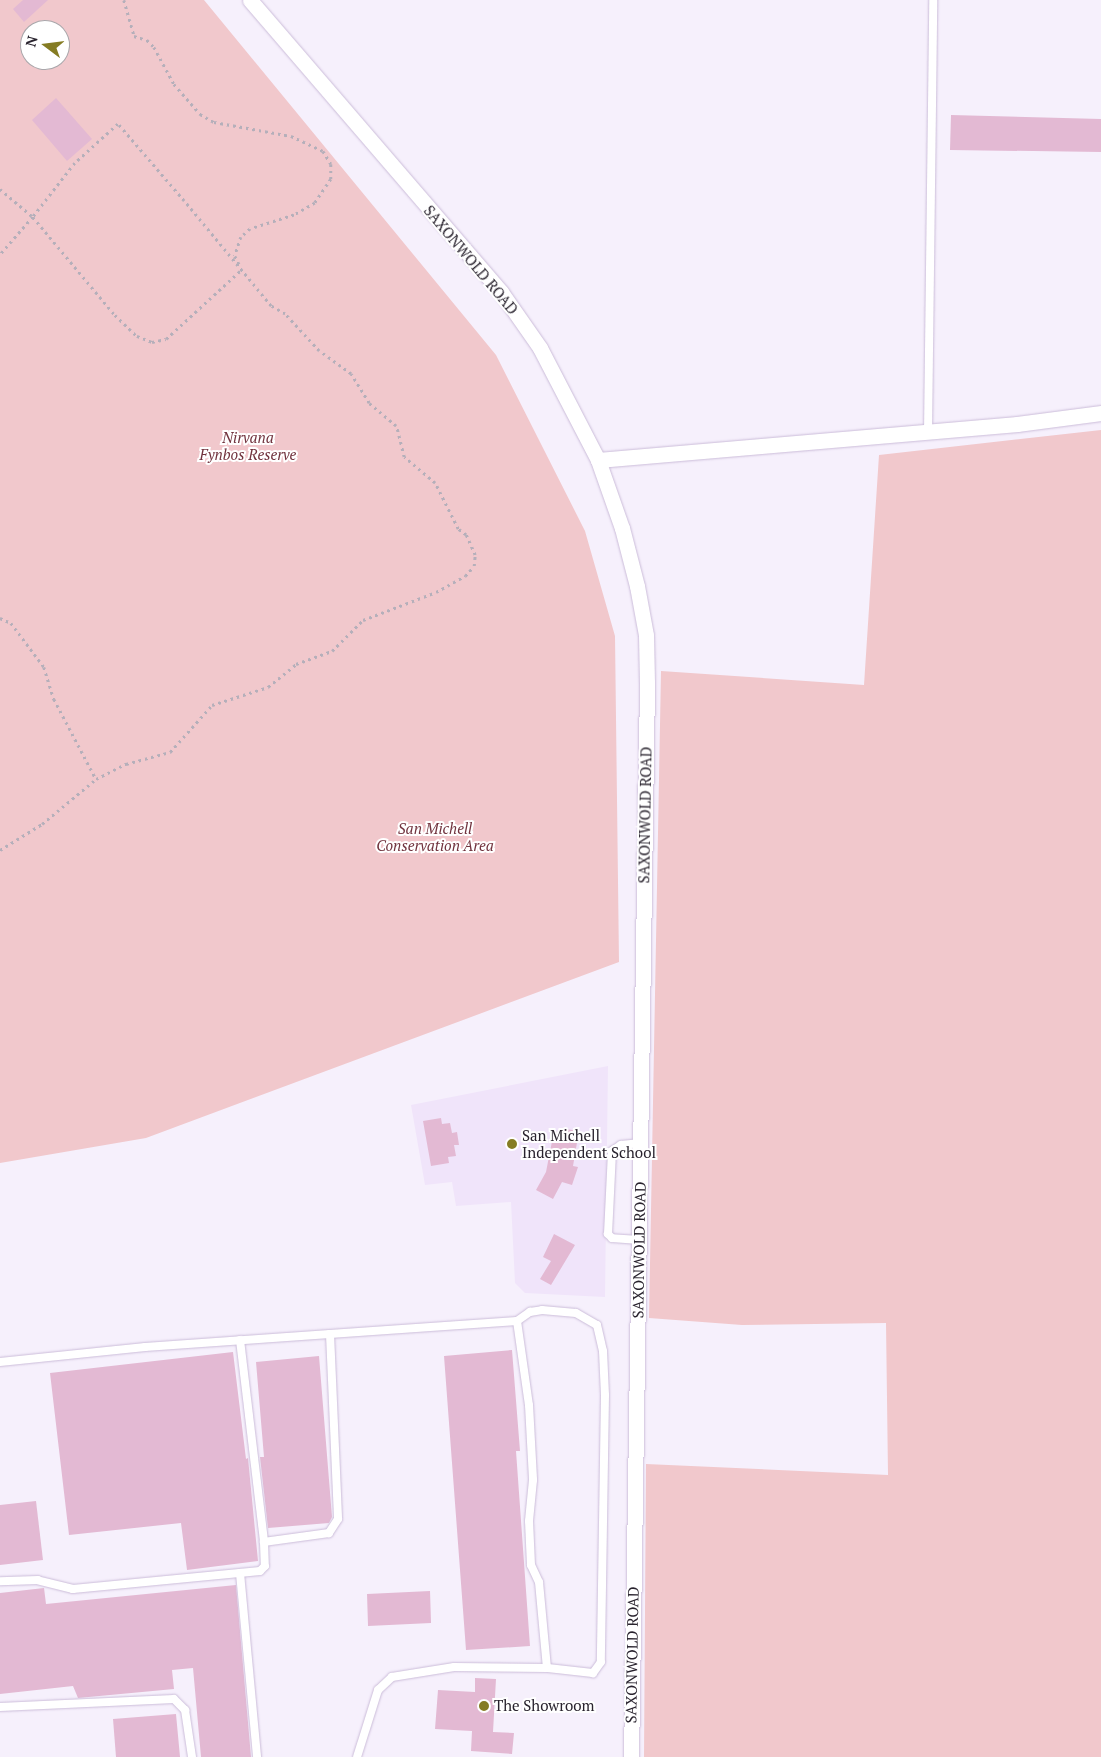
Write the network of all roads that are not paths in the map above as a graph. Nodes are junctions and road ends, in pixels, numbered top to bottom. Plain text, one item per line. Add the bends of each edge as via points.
1 (250, 0) edge
2 (932, 0) edge
3 (1101, 413) edge
4 (928, 432) junction
5 (598, 460) junction
6 (641, 1143) junction
7 (639, 1240) junction
8 (516, 1322) junction
9 (330, 1334) junction
10 (240, 1340) junction
11 (0, 1362) edge
12 (264, 1542) junction
13 (240, 1574) junction
14 (0, 1581) edge
15 (547, 1668) junction
16 (0, 1707) edge
17 (192, 1757) edge
18 (257, 1757) edge
19 (357, 1757) edge
20 (630, 1757) edge

1 - 5 street, SAXONWOLD ROAD via 501,292 540,348
2 - 4 lane
3 - 4 street
4 - 5 street
5 - 6 street, SAXONWOLD ROAD via 624,538 646,635
6 - 7 street, SAXONWOLD ROAD
6 - 7 lane via 620,1145 612,1151 608,1234 612,1238
7 - 20 street, SAXONWOLD ROAD
8 - 9 lane
8 - 15 lane via 529,1405 533,1480 529,1521 532,1565 539,1582
8 - 15 lane via 530,1312 542,1310 584,1316 597,1325 602,1351 605,1395 601,1662 593,1673
9 - 10 lane
9 - 12 lane via 338,1519 329,1533
10 - 11 lane
10 - 12 lane
12 - 13 lane via 263,1569
13 - 14 lane via 73,1589 38,1580
13 - 18 lane
15 - 19 lane via 454,1667 392,1677 378,1690
16 - 17 lane via 174,1699 185,1710

